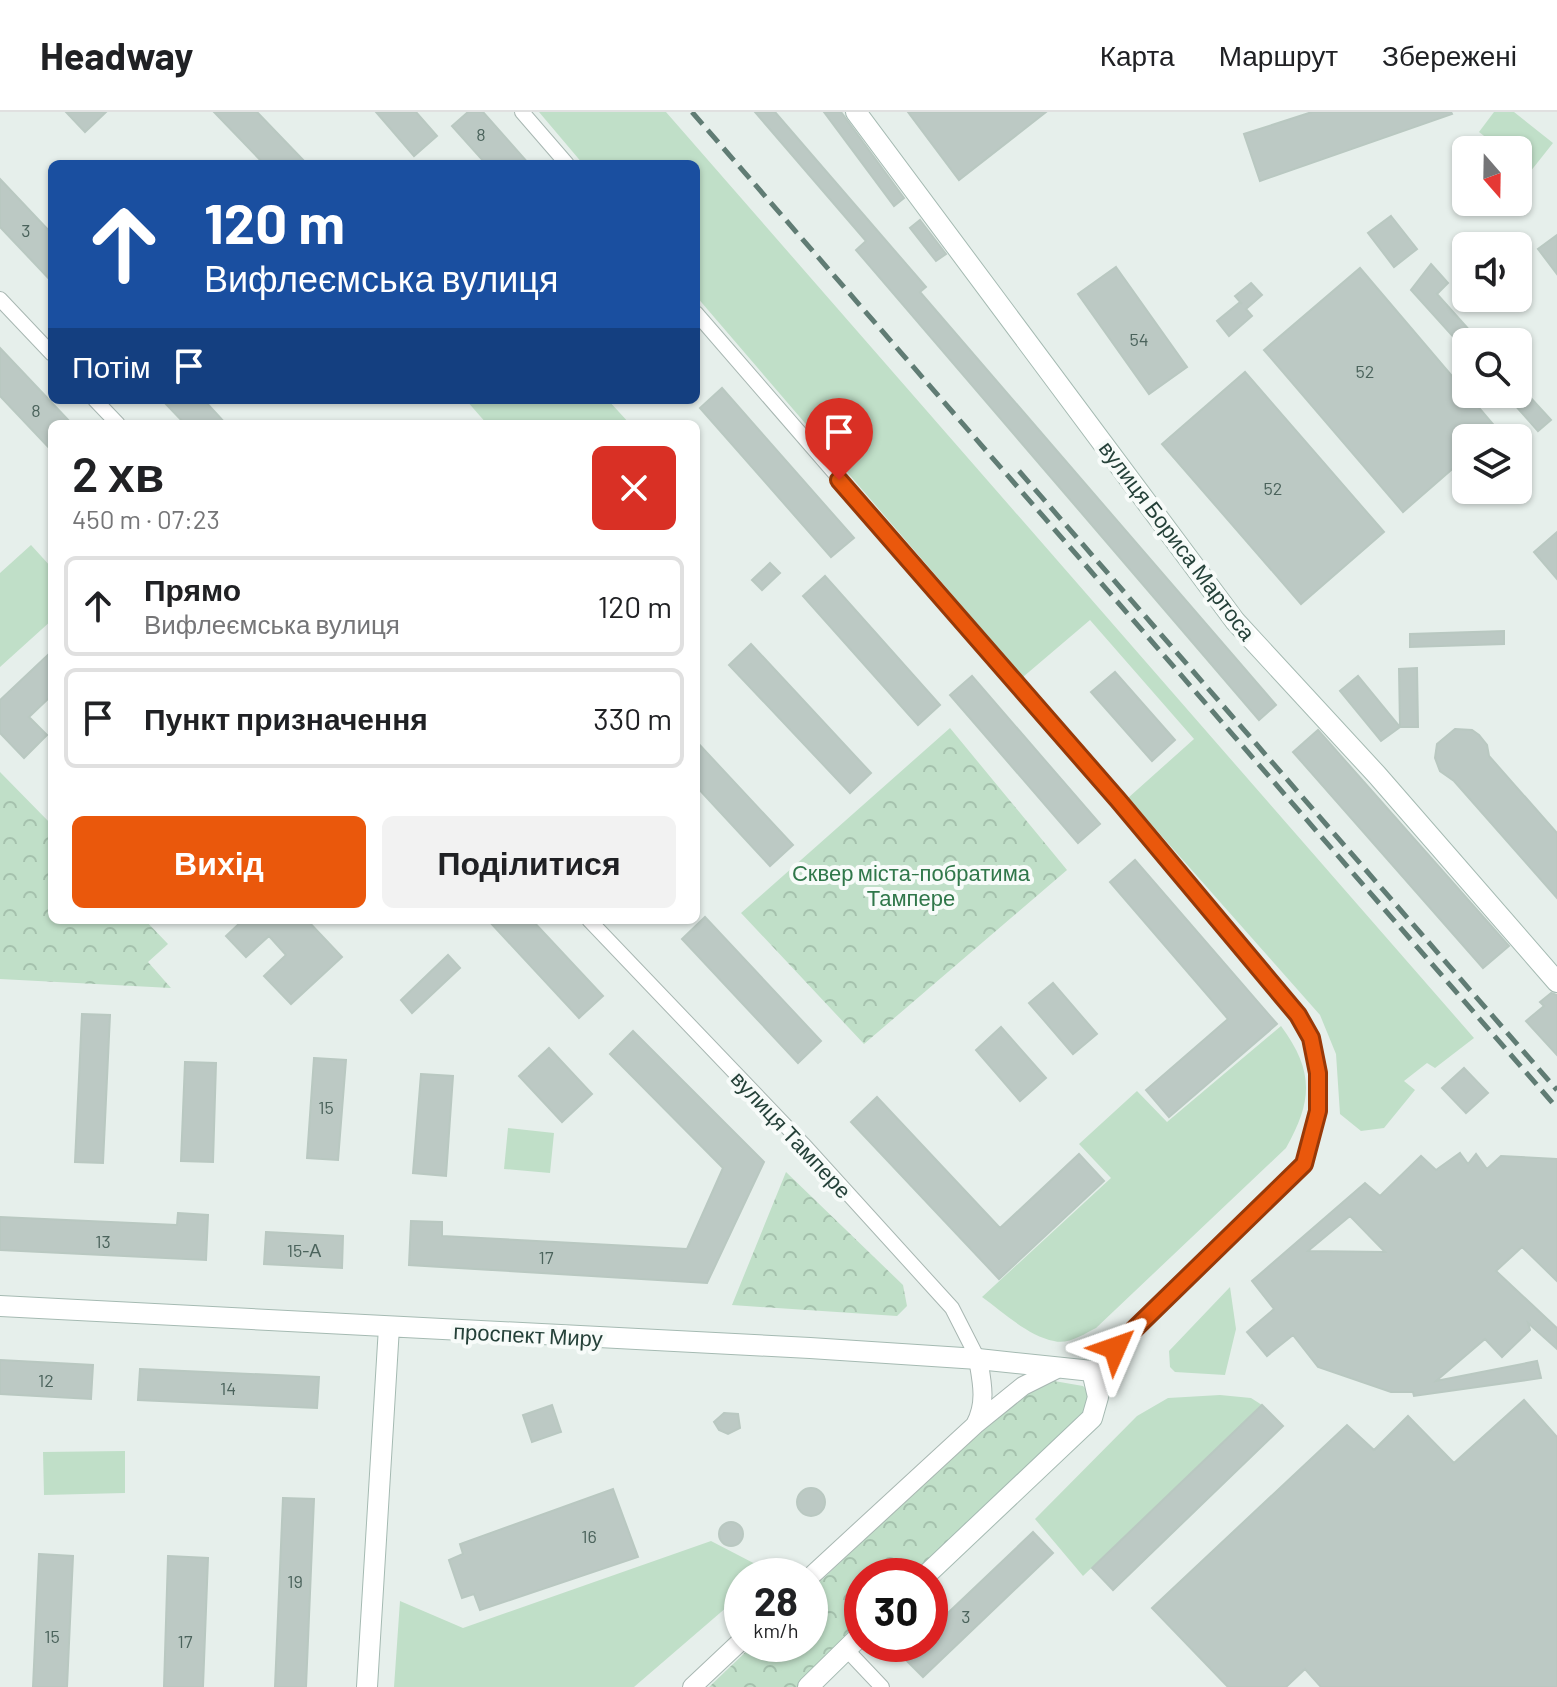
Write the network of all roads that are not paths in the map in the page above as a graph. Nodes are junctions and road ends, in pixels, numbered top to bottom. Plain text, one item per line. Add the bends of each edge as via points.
1 (522, 112) edge
2 (856, 112) edge
3 (564, 160) edge
4 (0, 299) edge
5 (700, 318) edge
6 (48, 350) edge
7 (99, 404) edge
8 (114, 420) edge
9 (593, 924) edge
10 (1557, 982) edge
11 (0, 1306) edge
12 (389, 1327) junction
13 (978, 1359) junction
14 (1055, 1370) junction
15 (1092, 1371) junction
16 (975, 1425) junction
17 (944, 1558) edge
18 (828, 1560) edge
19 (844, 1651) edge
20 (724, 1657) edge
21 (858, 1662) edge
22 (367, 1687) edge
23 (692, 1687) edge
24 (808, 1687) edge
25 (882, 1687) edge

1 - 3 street
2 - 10 main road, вулиця Бориса Мартоса via 1235,621
4 - 6 street
5 - 15 street via 1118,800 1298,1015 1311,1038 1318,1111 1304,1164
7 - 8 street
9 - 13 street, вулиця Тампере via 952,1308
11 - 12 main road, проспект Миру
12 - 13 main road, проспект Миру
12 - 22 main road
13 - 14 main road, проспект Миру
13 - 16 street via 983,1389
14 - 15 main road, проспект Миру
14 - 16 street via 1023,1386
15 - 17 main road via 1098,1397 1092,1418
16 - 18 street
19 - 24 main road
20 - 23 street
21 - 25 street

